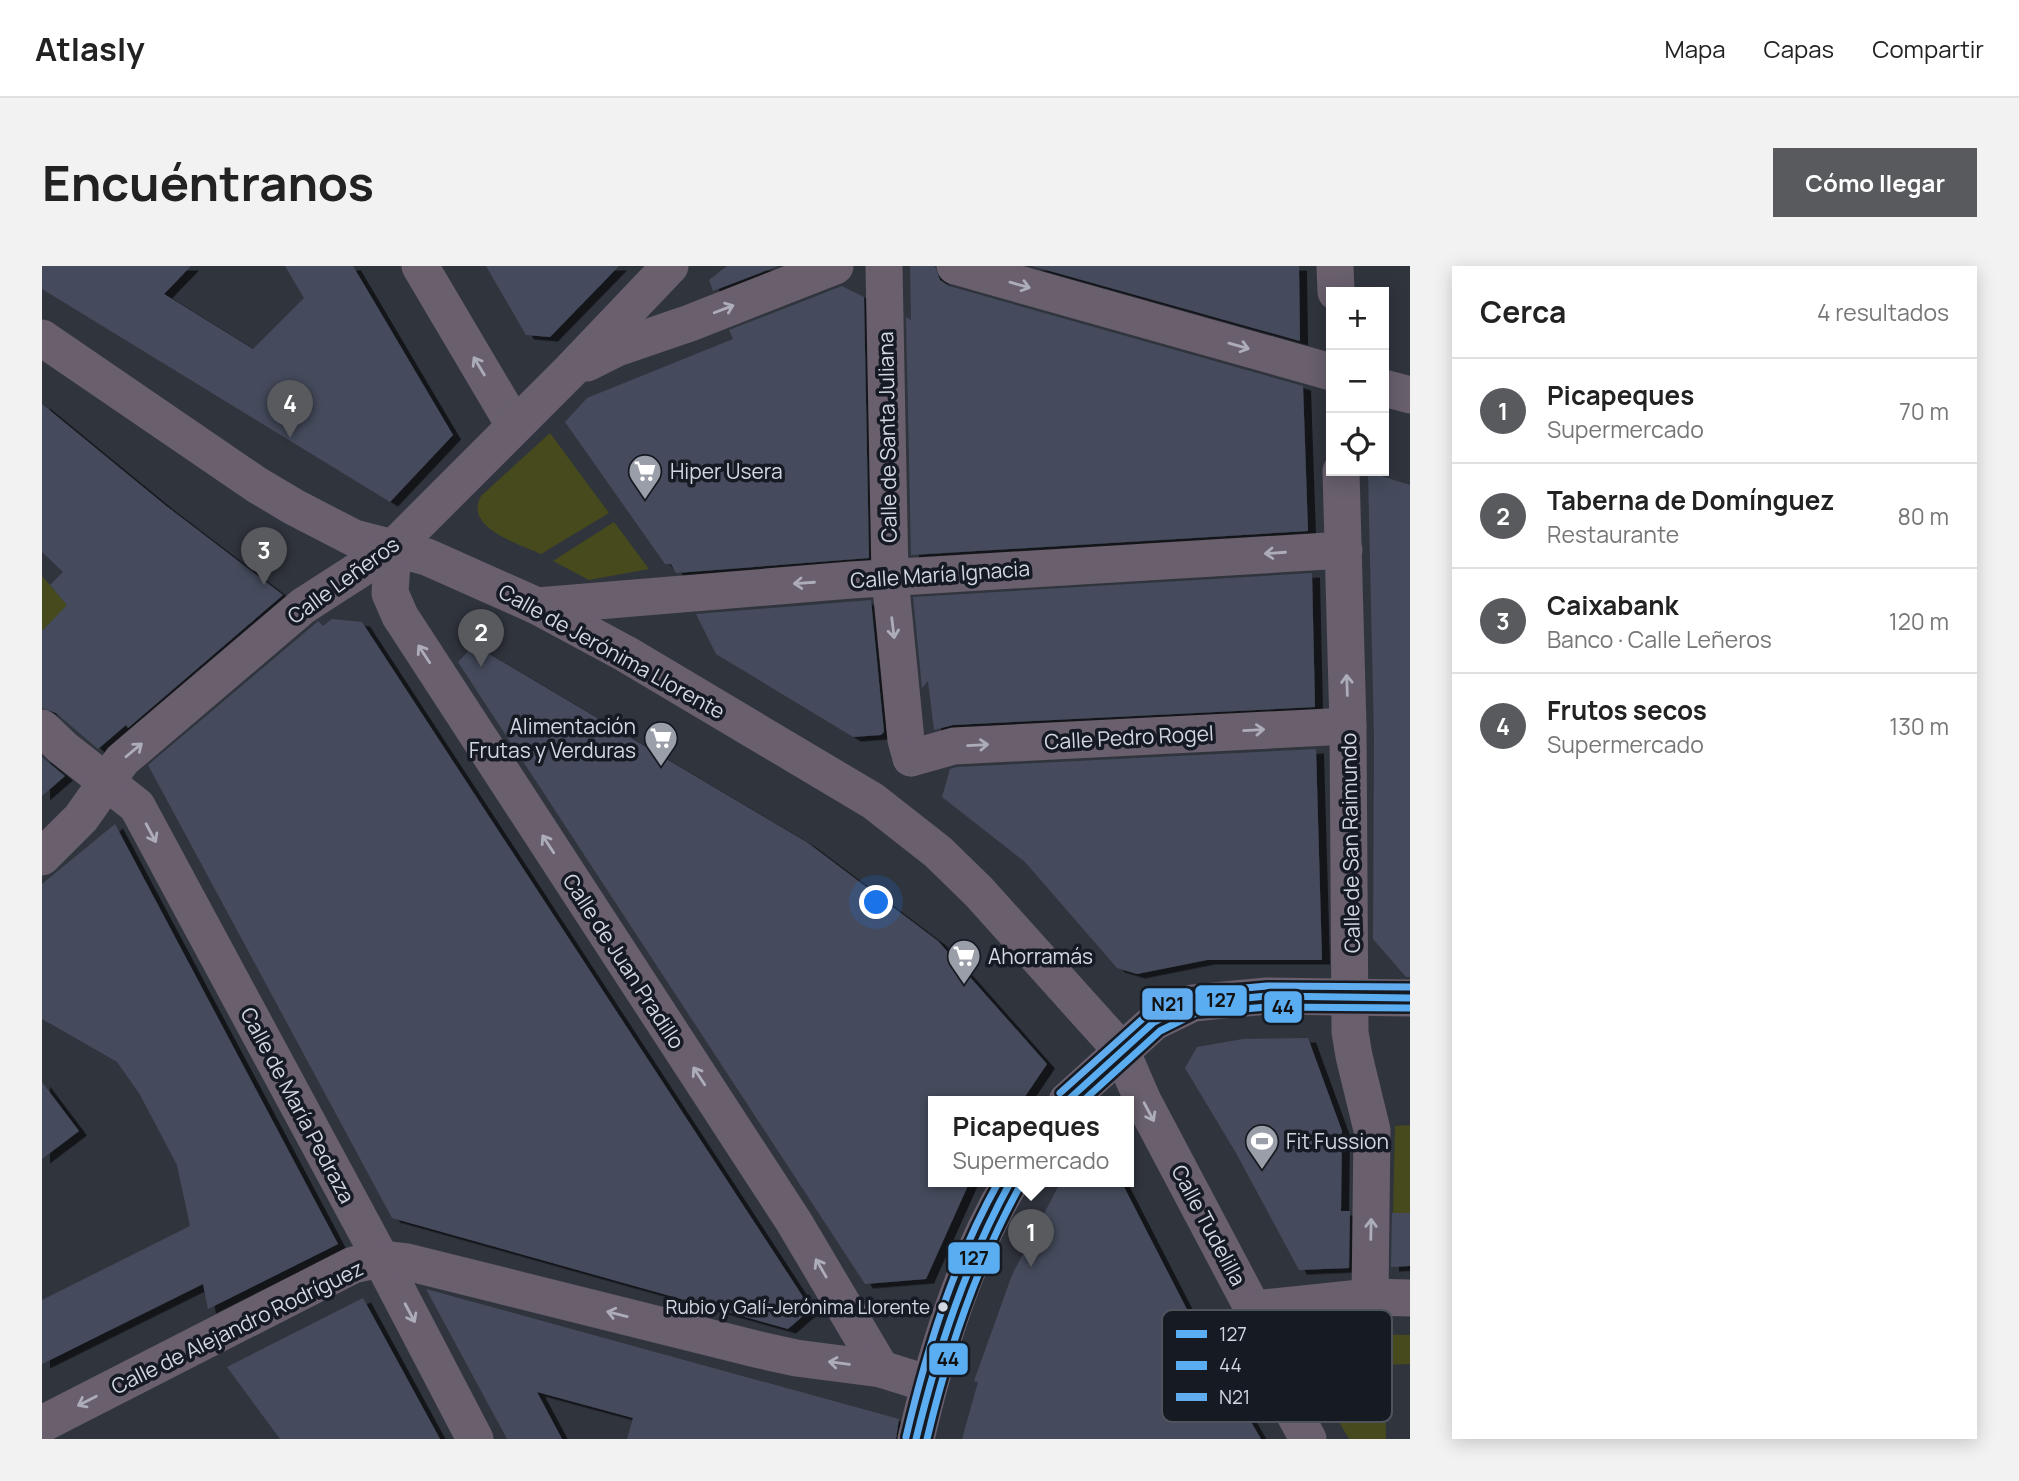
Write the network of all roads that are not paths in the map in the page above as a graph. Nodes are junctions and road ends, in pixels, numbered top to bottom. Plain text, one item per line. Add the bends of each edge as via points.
1 (420, 266) edge
2 (835, 266) edge
3 (884, 266) edge
4 (955, 266) edge
5 (1335, 266) edge
6 (662, 274) edge
7 (1336, 287) edge
8 (690, 323) junction
9 (42, 338) edge
10 (570, 371) junction
11 (1326, 371) edge
12 (1389, 389) edge
13 (1410, 395) edge
14 (514, 425) junction
15 (1341, 476) edge
16 (393, 548) junction
17 (1343, 550) junction
18 (890, 578) junction
19 (537, 606) junction
20 (1348, 726) junction
21 (42, 728) edge
22 (911, 758) junction
23 (107, 782) junction
24 (873, 801) junction
25 (42, 856) edge
26 (1351, 998) junction
27 (1410, 998) edge
28 (1121, 1050) junction
29 (1072, 1096) edge
30 (1008, 1187) edge
31 (381, 1259) junction
32 (1370, 1297) junction
33 (1410, 1298) edge
34 (1253, 1309) joint
35 (881, 1369) junction
36 (929, 1384) junction
37 (1299, 1422) edge
38 (42, 1424) edge
39 (475, 1439) edge
40 (916, 1439) edge
41 (1308, 1439) edge

14 -> 1 street
8 -> 2 street
3 - 18 street, Calle de Santa Juliana
4 -> 11 street
5 - 7 street
6 - 8 street via 650,300 652,310 670,323
6 - 10 street, Calle Leñeros
8 - 10 street via 617,348
9 - 16 street, Calle de Jerónima Llorente via 257,485 354,538
10 - 14 street, Calle Leñeros
12 - 13 street
14 - 16 street, Calle Leñeros
15 - 17 street, Calle de San Raimundo
16 - 19 street, Calle de Jerónima Llorente via 452,567
23 -> 16 street, Calle Leñeros via 122,760 303,606
35 -> 16 street, Calle de Juan Pradillo via 794,1222 400,616 390,593
17 -> 18 street, Calle María Ignacia
20 -> 17 street, Calle de San Raimundo
18 -> 19 street, Calle María Ignacia
18 -> 22 street, Calle de Santa Juliana
19 - 24 street, Calle de Jerónima Llorente
22 -> 20 street, Calle Pedro Rogel via 954,746
20 - 26 street, Calle de San Raimundo
21 - 23 street, Calle de María Pedraza
22 - 24 street
23 - 25 street, Calle Leñeros via 81,818
23 -> 31 street, Calle de María Pedraza via 137,806
24 - 28 street, Calle de Jerónima Llorente via 938,852 979,892
26 - 27 street
26 - 28 street via 1267,996 1193,1003 1154,1022
32 -> 26 street, Calle de San Raimundo via 1372,1130 1353,1056
28 - 29 street
28 -> 34 street, Calle Tudelilla via 1143,1101
30 - 36 street via 972,1262
35 -> 31 street, Calle de Alejandro Rodríguez via 796,1358
31 -> 38 street, Calle de Alejandro Rodríguez via 353,1265
31 -> 39 street, Calle de María Pedraza
32 - 33 street
32 - 34 street
35 - 36 street, Calle de Alejandro Rodríguez
36 - 40 street
37 - 41 street, Calle Tudelilla

